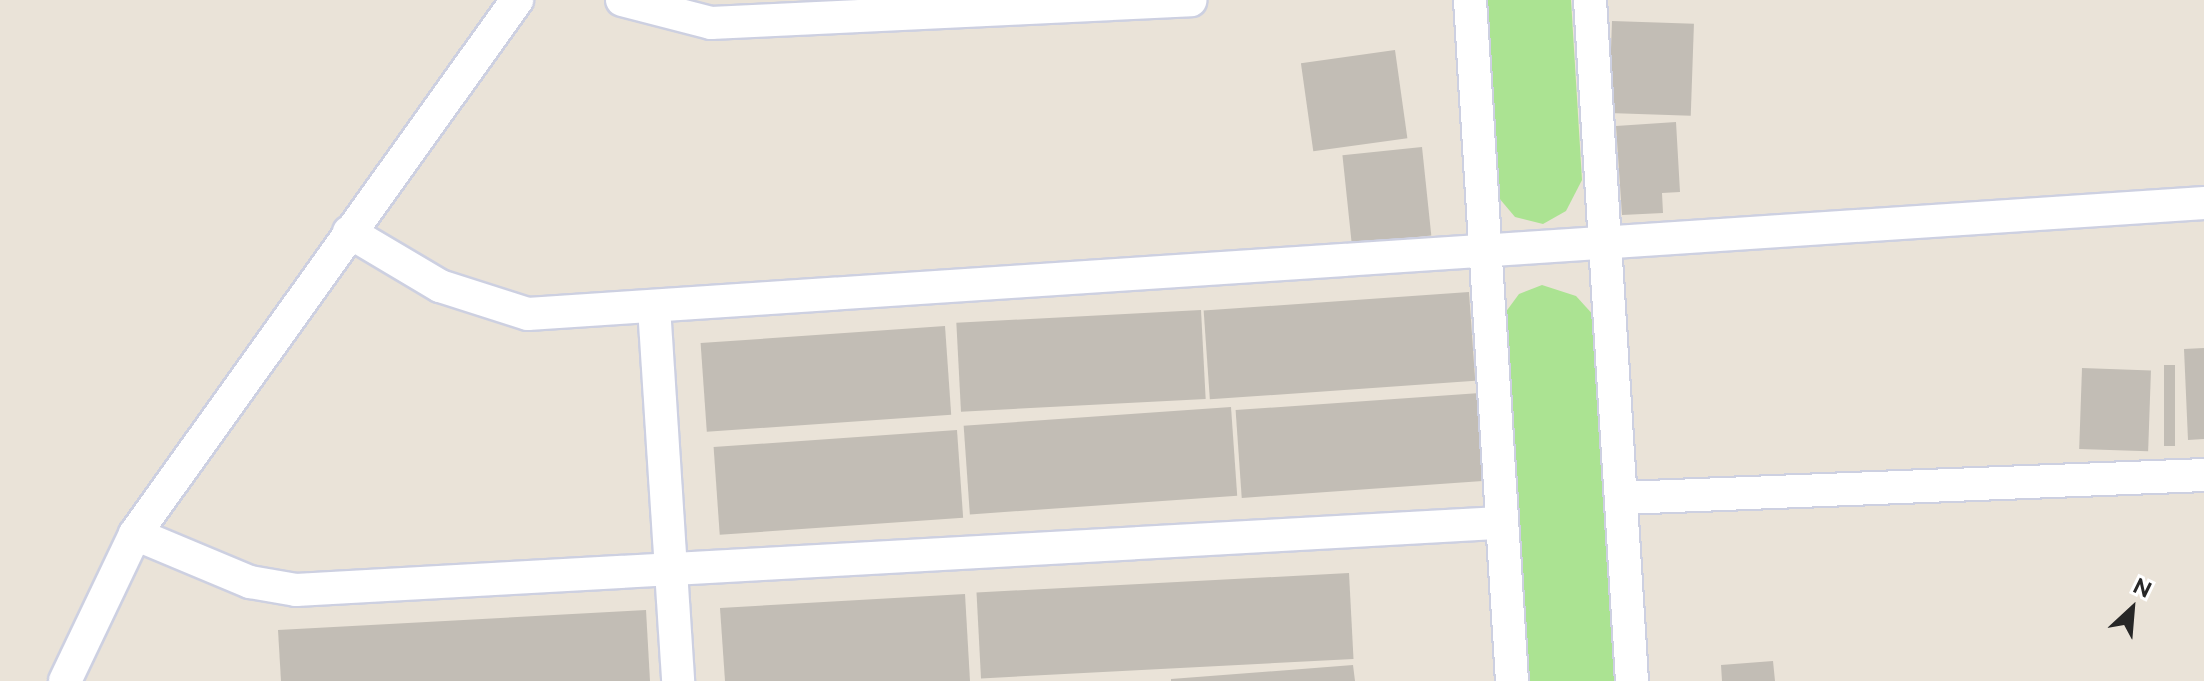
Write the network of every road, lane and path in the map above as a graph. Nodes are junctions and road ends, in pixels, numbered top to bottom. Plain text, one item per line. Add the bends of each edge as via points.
1 (517, 0) edge
2 (622, 0) edge
3 (1190, 0) edge
4 (1470, 0) edge
5 (1590, 0) edge
6 (2204, 203) edge
7 (349, 232) junction
8 (1605, 243) junction
9 (1485, 252) junction
10 (654, 307) junction
11 (2204, 475) edge
12 (1622, 498) junction
13 (1500, 523) junction
14 (135, 534) junction
15 (670, 569) junction
16 (65, 681) edge
17 (678, 681) edge
18 (1512, 681) edge
19 (1632, 681) edge

1 - 7 street
2 - 3 street via 711,23
4 - 9 street
5 - 8 street
6 - 8 street
7 - 10 street via 440,286 528,314
7 - 14 street
8 - 9 street
8 - 12 street
9 - 10 street
9 - 13 street
10 - 15 street
11 - 12 street
12 - 19 street
13 - 15 street
13 - 18 street
14 - 15 street via 250,582 296,590
14 - 16 street
15 - 17 street

